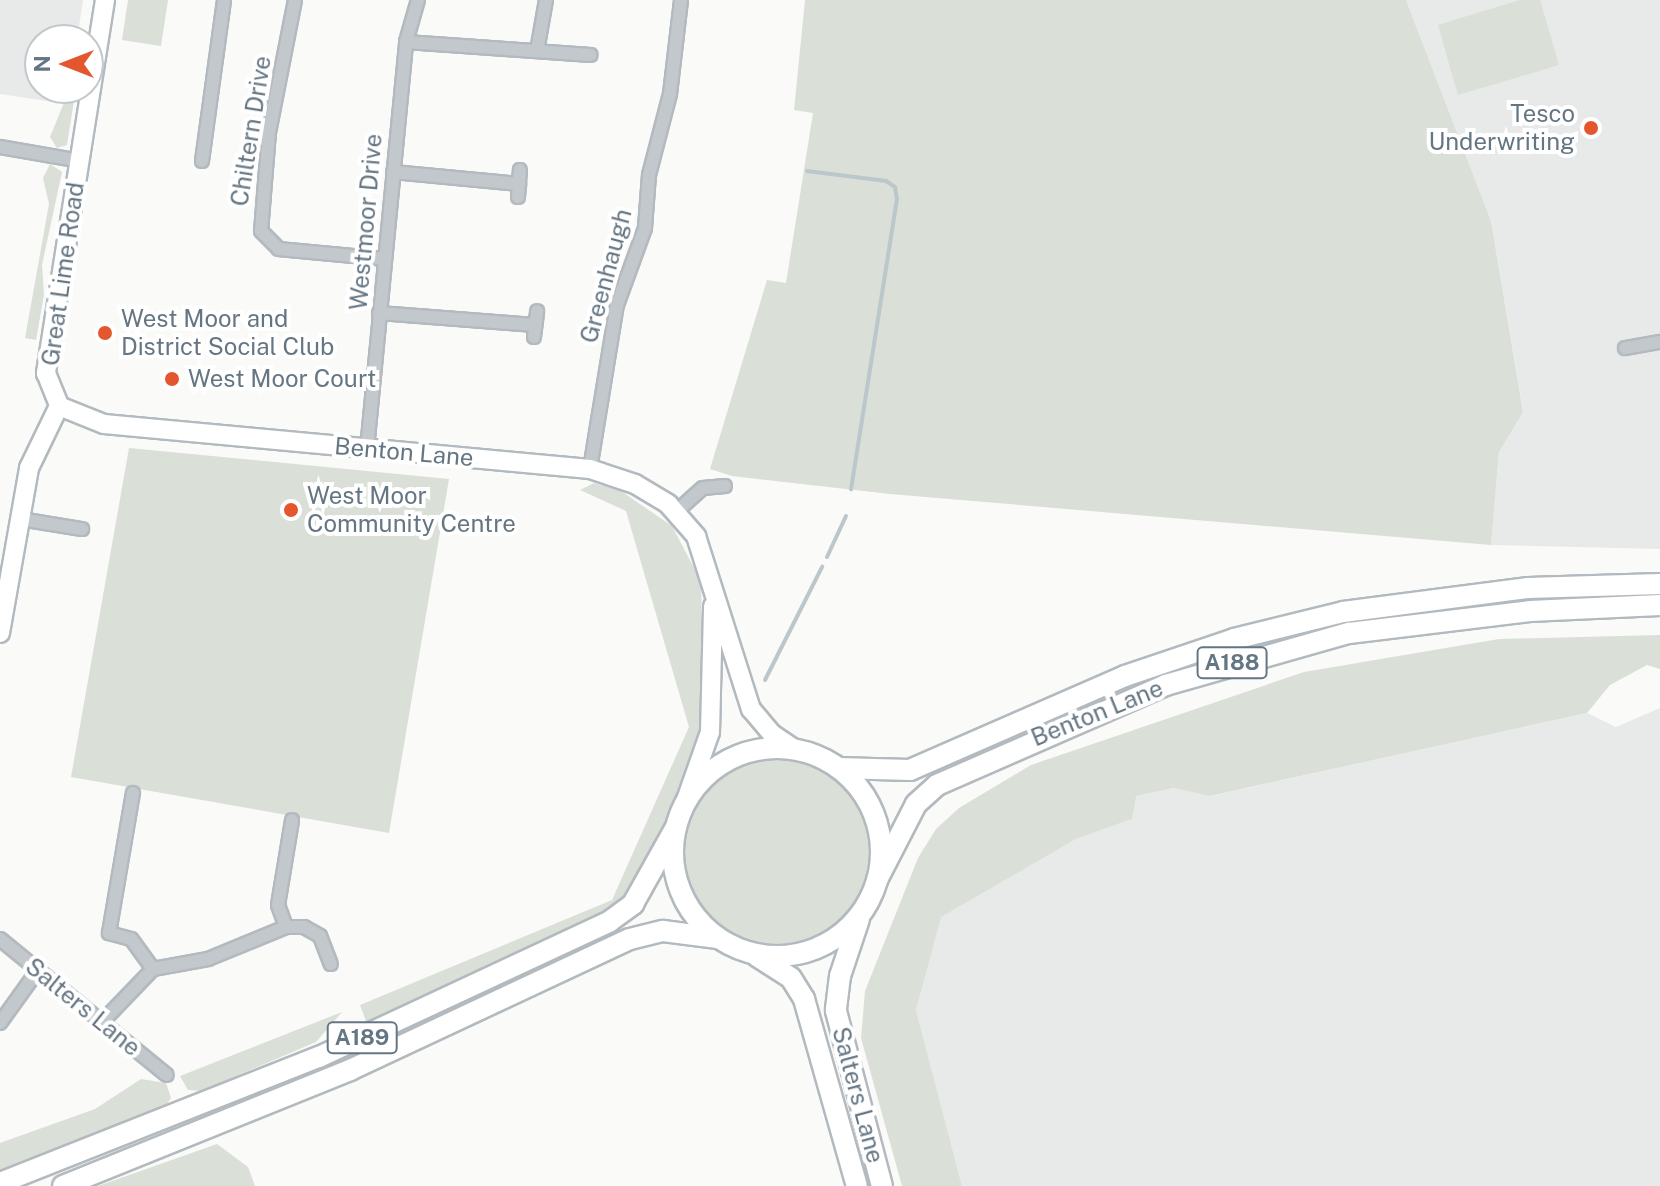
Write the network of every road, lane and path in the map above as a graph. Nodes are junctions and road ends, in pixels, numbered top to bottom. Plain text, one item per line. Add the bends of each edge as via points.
1 (105, 0) edge
2 (224, 0) edge
3 (295, 0) edge
4 (418, 0) edge
5 (546, 0) edge
6 (681, 0) edge
7 (406, 42) junction
8 (537, 51) junction
9 (591, 55) dead end
10 (0, 147) edge
11 (80, 161) junction
12 (202, 161) dead end
13 (520, 170) dead end
14 (393, 172) junction
15 (385, 259) junction
16 (537, 311) dead end
17 (379, 313) junction
18 (1660, 342) edge
19 (1625, 348) dead end
20 (59, 406) junction
21 (367, 449) junction
22 (590, 469) junction
23 (725, 486) dead end
24 (676, 512) junction
25 (20, 519) junction
26 (82, 529) dead end
27 (710, 568) junction
28 (1660, 584) edge
29 (1660, 605) edge
30 (0, 633) edge
31 (796, 750) junction
32 (838, 768) junction
33 (133, 793) dead end
34 (685, 803) junction
35 (292, 820) dead end
36 (676, 827) junction
37 (877, 880) junction
38 (862, 911) junction
39 (286, 927) junction
40 (718, 938) junction
41 (0, 939) edge
42 (752, 953) junction
43 (331, 964) dead end
44 (153, 969) junction
45 (38, 970) junction
46 (102, 1022) junction
47 (0, 1023) edge
48 (167, 1075) dead end
49 (0, 1183) edge
50 (63, 1186) edge
51 (857, 1186) edge
52 (882, 1186) edge

1 - 11 main road, Great Lime Road
2 - 12 street
3 - 15 street, Chiltern Drive via 269,132 261,231 279,249
4 - 7 street, Westmoor Drive
5 - 8 street
6 - 22 street, Greenhaugh via 670,94 649,175 645,228 617,305
7 - 8 street
7 - 14 street, Westmoor Drive
8 - 9 street
10 - 11 street
11 - 20 main road, Great Lime Road via 46,373
13 - 14 street via 518,190
14 - 15 street, Westmoor Drive
15 - 17 street, Westmoor Drive
16 - 17 street via 535,331
17 - 21 street, Westmoor Drive
18 - 19 street
20 - 21 main road, Benton Lane via 104,424
20 - 25 main road via 33,453
21 - 22 main road, Benton Lane
22 - 24 main road, Benton Lane via 635,484
23 - 24 street via 703,488
24 - 27 main road, Benton Lane via 696,536
25 - 26 street
25 - 30 main road
27 - 31 main road, Benton Lane via 751,709 772,734
27 - 34 main road, Benton Lane via 712,714
28 - 32 main road, Benton Lane / A188 via 1528,588 1343,612 1234,639 1125,676 910,770
29 - 37 main road, Benton Lane / A188 via 1517,612 1349,633 1166,685 937,785 916,804
31 - 32 main road, A189
31 - 34 main road, A189 via 763,749 732,758 705,777
32 - 37 main road, A189 via 860,790 875,818 880,848
33 - 44 street via 109,933 131,939
34 - 36 main road, A189
35 - 39 street via 278,905
36 - 40 main road, A189 via 674,863 683,897
36 - 49 main road, A189 via 640,894 610,921 319,1057
37 - 38 main road, A189
38 - 42 main road, A189 via 837,937 805,952
38 - 52 main road, Salters Lane / A189 via 840,976 836,1011
39 - 43 street via 304,927 320,936
39 - 44 street via 208,959
40 - 42 main road, A189
40 - 50 main road, A189 via 663,931 630,939 350,1070
41 - 45 street, Salters Lane
42 - 51 main road, Salters Lane / A189 via 791,978 804,999
44 - 46 street
45 - 46 street, Salters Lane
45 - 47 street
46 - 48 street, Salters Lane

